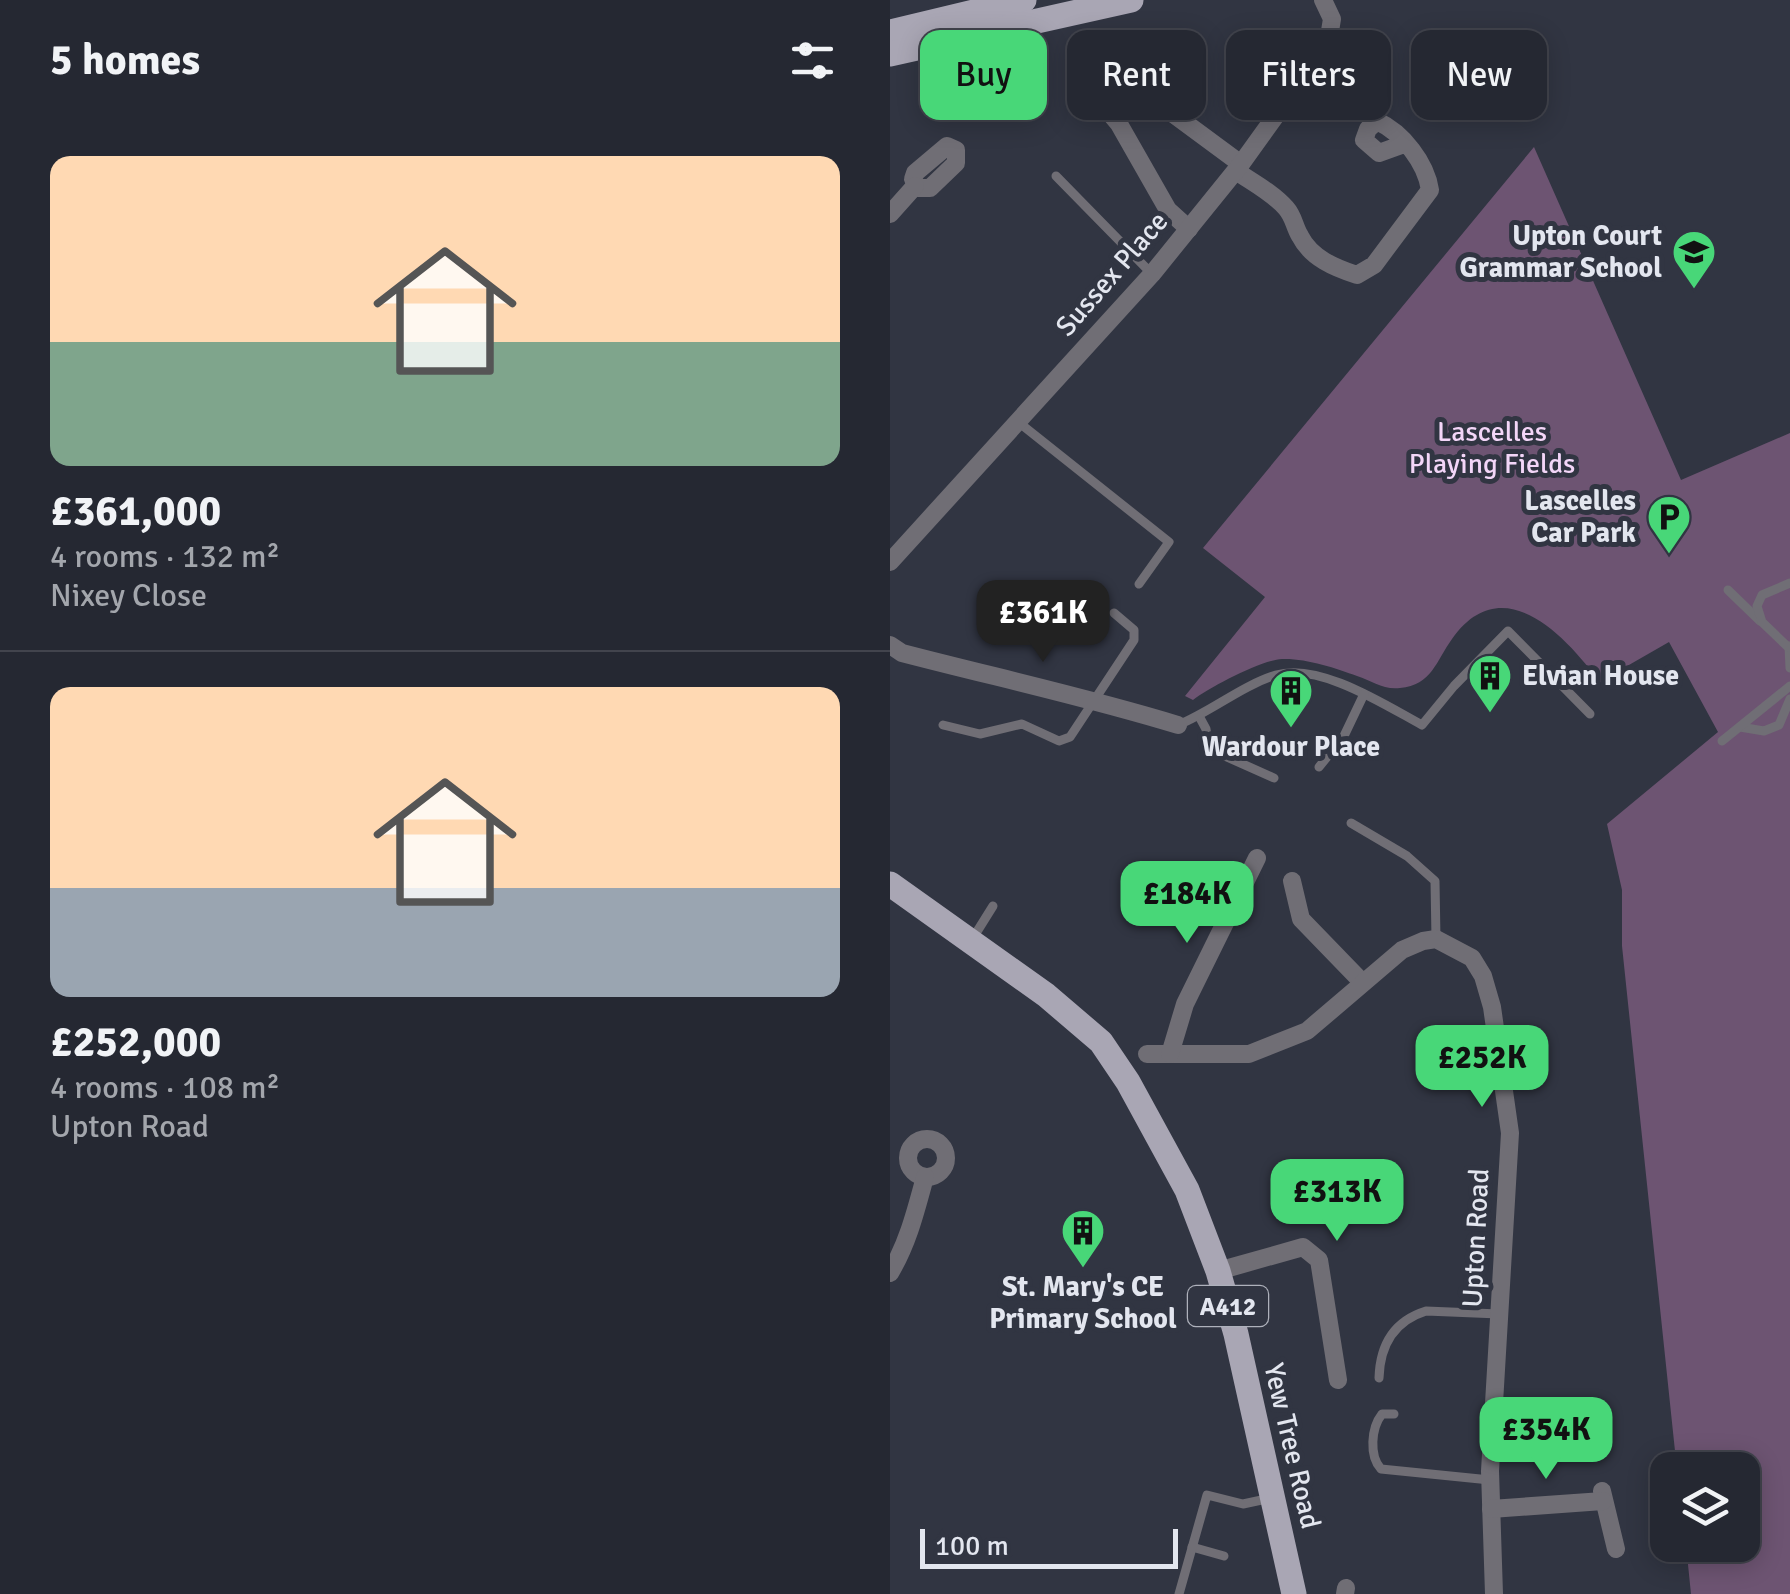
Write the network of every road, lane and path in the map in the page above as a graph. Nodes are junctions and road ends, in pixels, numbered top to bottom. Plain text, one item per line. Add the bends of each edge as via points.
1 (1131, 0) edge
2 (1323, 0) edge
3 (1010, 2) edge
4 (987, 30) edge
5 (890, 32) edge
6 (920, 46) edge
7 (920, 53) edge
8 (890, 54) edge
9 (890, 68) edge
10 (1116, 120) edge
11 (1179, 120) edge
12 (1404, 144) dead end
13 (1238, 167) junction
14 (1056, 176) dead end
15 (915, 186) dead end
16 (890, 214) edge
17 (1189, 228) junction
18 (1152, 274) junction
19 (1017, 422) junction
20 (890, 562) edge
21 (1790, 583) edge
22 (1139, 584) dead end
23 (1728, 590) dead end
24 (1114, 612) dead end
25 (1762, 622) junction
26 (890, 646) edge
27 (1789, 646) edge
28 (1790, 668) edge
29 (1790, 686) edge
30 (1364, 694) junction
31 (1094, 699) junction
32 (1790, 699) edge
33 (1590, 714) dead end
34 (1199, 716) junction
35 (943, 725) dead end
36 (1178, 725) joint
37 (1740, 728) junction
38 (1722, 740) dead end
39 (1319, 767) dead end
40 (1274, 778) dead end
41 (1351, 824) dead end
42 (1257, 858) dead end
43 (1292, 881) dead end
44 (890, 884) edge
45 (993, 906) dead end
46 (1436, 939) junction
47 (971, 940) junction
48 (1362, 982) junction
49 (1147, 1054) dead end
50 (1170, 1054) junction
51 (924, 1176) dead end
52 (1218, 1271) junction
53 (890, 1273) edge
54 (1499, 1314) junction
55 (1379, 1378) dead end
56 (1338, 1380) dead end
57 (1394, 1414) dead end
58 (1490, 1480) junction
59 (1274, 1498) junction
60 (1491, 1509) junction
61 (1192, 1547) junction
62 (1616, 1550) dead end
63 (1224, 1556) dead end
64 (1178, 1594) edge
65 (1294, 1594) edge
66 (1494, 1594) edge

1 - 4 main road
2 - 13 street, Sussex Place via 1332,19 1328,43
3 - 5 main road
6 - 8 main road
7 - 9 main road
10 - 17 street via 1168,210
11 - 13 street
12 - 13 street via 1427,171 1430,190 1374,265 1357,274 1334,268 1312,251 1282,204
13 - 17 street, Sussex Place
14 - 18 lane
15 - 16 street
17 - 18 street, Sussex Place
18 - 19 street, Sussex Place
19 - 20 street, Sussex Place
19 - 22 lane via 1169,542
21 - 25 lane via 1762,595
23 - 25 lane
24 - 31 lane via 1134,630 1134,640
25 - 27 lane
26 - 31 street
27 - 28 lane
29 - 37 lane
30 - 33 lane via 1422,725 1508,631
30 - 34 lane via 1317,676 1280,674
30 - 39 lane via 1344,736
31 - 35 lane via 1070,737 1059,741 1022,724 980,734
31 - 36 street
32 - 37 lane via 1779,725
34 - 36 lane
34 - 40 lane via 1209,749
37 - 38 lane
41 - 46 lane via 1435,881
42 - 50 street via 1185,1004
43 - 48 street via 1302,919
44 - 47 main road, A412
45 - 47 lane
46 - 48 street via 1402,950
46 - 54 street, Upton Road via 1472,958 1492,1006 1510,1133
47 - 52 main road, Yew Tree Road / A412 via 1100,1042 1187,1190
48 - 50 street via 1307,1031 1249,1054
49 - 50 street
51 - 53 street
52 - 56 street via 1303,1247 1320,1260
52 - 59 main road, Yew Tree Road / A412
54 - 55 lane via 1415,1314 1384,1345
54 - 58 street, Upton Road
57 - 58 lane via 1382,1414 1374,1430 1381,1470
58 - 60 street, Upton Road
59 - 61 lane via 1243,1504 1208,1495
59 - 65 main road, Yew Tree Road / A412
60 - 62 street via 1602,1496
60 - 66 street, Upton Road
61 - 63 lane
61 - 64 lane

